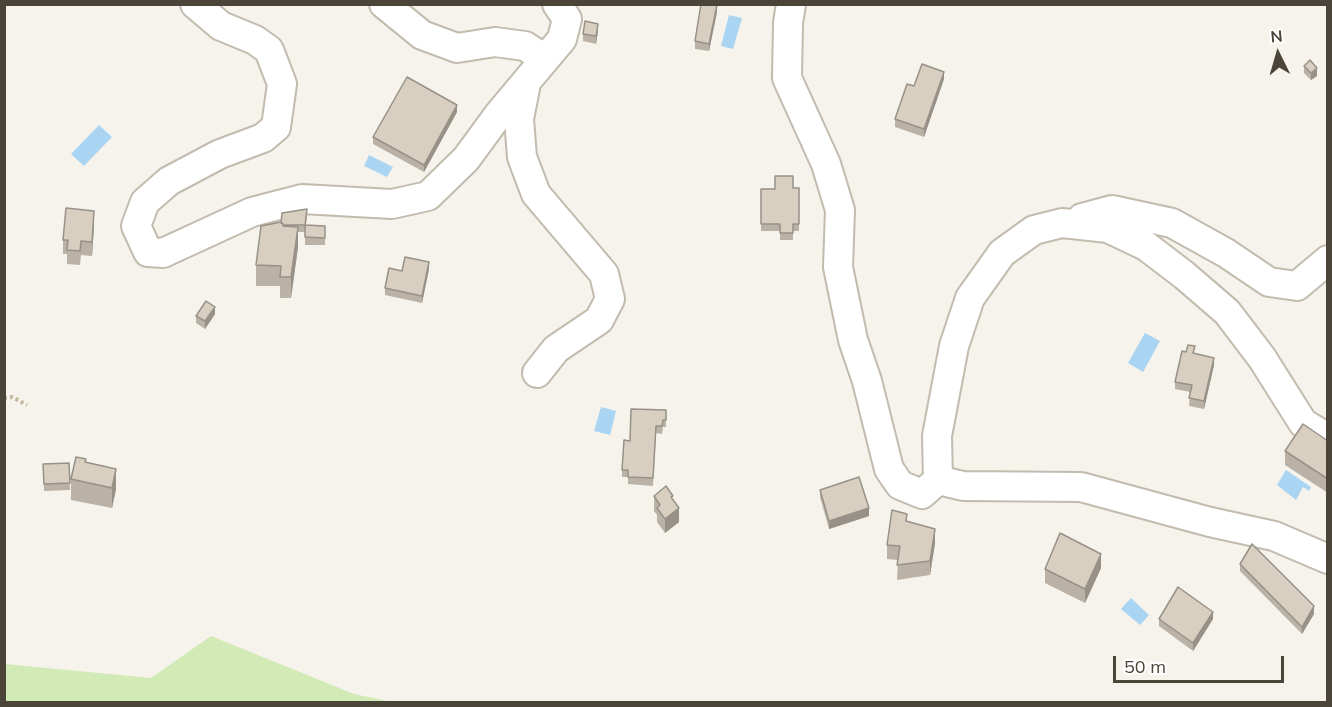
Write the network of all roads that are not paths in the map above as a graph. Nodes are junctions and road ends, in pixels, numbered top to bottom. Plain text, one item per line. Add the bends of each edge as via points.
1 (195, 4) edge
2 (384, 4) edge
3 (557, 4) edge
4 (791, 4) edge
5 (536, 70) junction
6 (1062, 223) junction
7 (1328, 260) edge
8 (537, 373) dead end
9 (1328, 438) edge
10 (938, 480) junction
11 (1328, 559) edge

1 - 5 street via 221,26 269,50 282,84 276,127 263,138 220,154 170,181 146,202 136,226 148,252 164,253 252,212 302,199 392,204 429,196 466,159
2 - 5 street via 422,35 457,48 495,42 525,46
3 - 5 street via 567,19 562,39
4 - 10 street via 787,78 826,164 840,210 838,267 853,340 889,469 900,485 922,494
5 - 8 street via 519,119 522,157 536,194 604,274 610,299 598,321 556,349
6 - 7 street via 1112,210 1172,223 1269,282 1296,286
6 - 9 street via 1108,228 1146,246 1184,275 1227,312 1303,423
6 - 10 street via 1034,230 1002,253 970,298 954,346 937,436
10 - 11 street via 963,486 1081,487 1274,536

